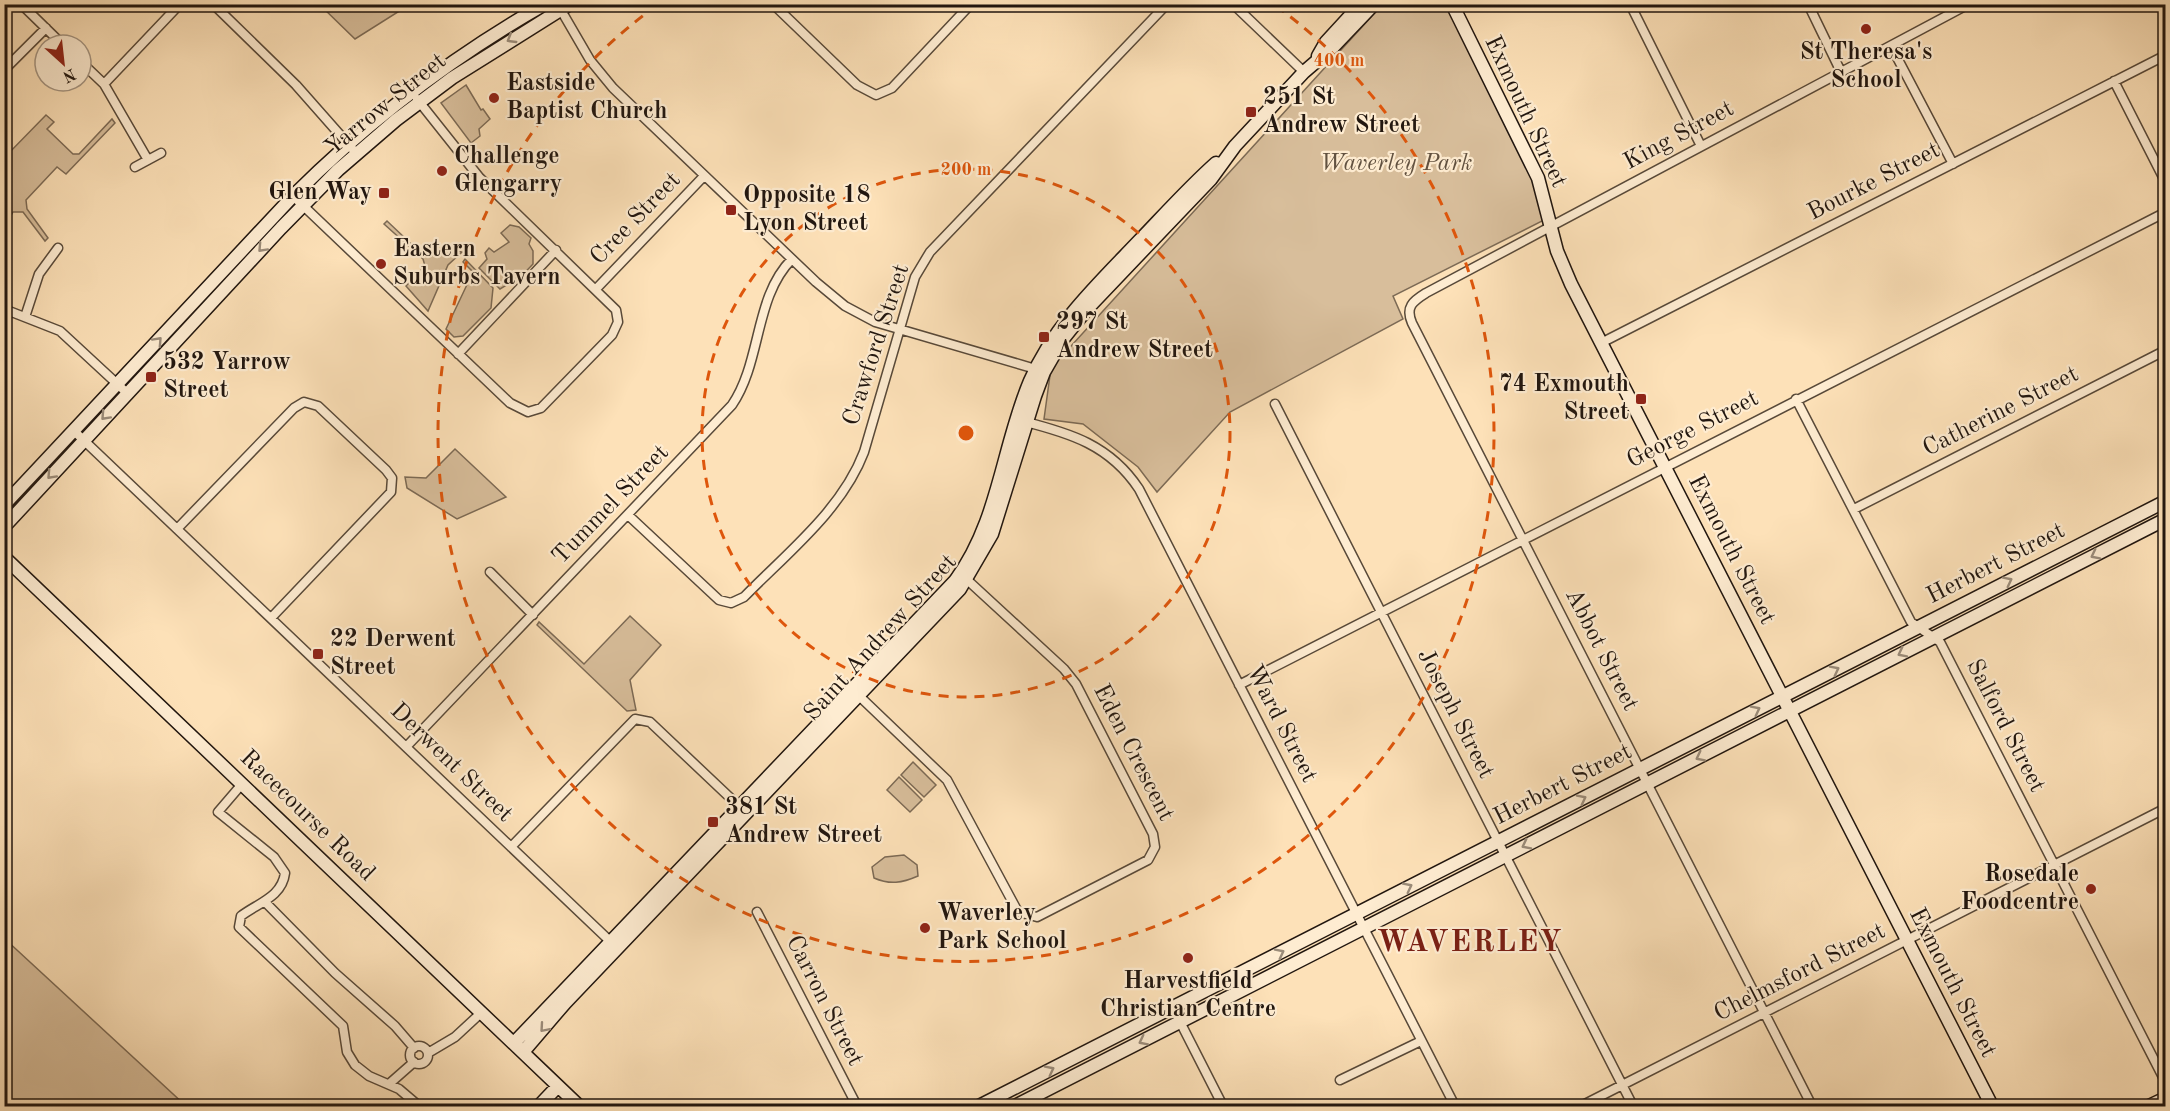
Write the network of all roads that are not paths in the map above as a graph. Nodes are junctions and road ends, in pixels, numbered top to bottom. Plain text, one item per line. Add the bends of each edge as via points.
1 (21, 4) edge
2 (180, 4) edge
3 (213, 4) edge
4 (545, 4) edge
5 (773, 4) edge
6 (971, 4) edge
7 (1167, 4) edge
8 (1233, 4) edge
9 (1360, 4) edge
10 (1374, 4) edge
11 (1452, 4) edge
12 (1630, 4) edge
13 (1808, 4) edge
14 (1969, 4) edge
15 (563, 6) edge
16 (46, 28) junction
17 (51, 33) edge
18 (1891, 46) junction
19 (2166, 55) edge
20 (1316, 60) junction
21 (4, 70) edge
22 (1304, 72) junction
23 (1841, 72) junction
24 (93, 73) edge
25 (2114, 81) junction
26 (104, 84) junction
27 (415, 97) junction
28 (1701, 146) junction
29 (352, 148) junction
30 (161, 153) dead end
31 (148, 160) junction
32 (1953, 164) junction
33 (135, 167) dead end
34 (704, 176) junction
35 (2166, 183) edge
36 (298, 200) junction
37 (2166, 212) edge
38 (1550, 226) junction
39 (58, 248) dead end
40 (556, 250) junction
41 (792, 259) junction
42 (596, 289) junction
43 (1409, 305) joint
44 (4, 309) edge
45 (25, 317) junction
46 (899, 329) junction
47 (1601, 343) junction
48 (2166, 350) edge
49 (458, 354) junction
50 (1040, 370) junction
51 (118, 384) junction
52 (128, 393) junction
53 (1796, 399) junction
54 (1275, 404) dead end
55 (1022, 421) junction
56 (79, 435) junction
57 (1665, 467) junction
58 (2166, 501) edge
59 (4, 506) edge
60 (1854, 509) junction
61 (628, 515) junction
62 (2166, 519) edge
63 (4, 527) edge
64 (2113, 528) junction
65 (177, 529) junction
66 (1522, 540) junction
67 (2120, 542) junction
68 (4, 557) edge
69 (490, 572) dead end
70 (964, 576) junction
71 (1381, 612) junction
72 (533, 615) junction
73 (271, 618) junction
74 (1918, 627) junction
75 (1935, 636) junction
76 (1239, 685) junction
77 (856, 693) junction
78 (1783, 696) junction
79 (1790, 711) junction
80 (406, 747) junction
81 (1640, 769) junction
82 (242, 784) junction
83 (1647, 784) junction
84 (2166, 808) edge
85 (743, 811) junction
86 (1498, 842) junction
87 (511, 847) junction
88 (1505, 856) junction
89 (2055, 864) junction
90 (265, 902) junction
91 (758, 912) dead end
92 (1356, 914) junction
93 (1364, 928) junction
94 (1906, 940) junction
95 (614, 945) junction
96 (1173, 1008) junction
97 (482, 1012) junction
98 (1764, 1013) junction
99 (1180, 1022) junction
100 (1421, 1041) junction
101 (519, 1047) junction
102 (414, 1048) junction
103 (428, 1053) junction
104 (414, 1062) junction
105 (1340, 1080) dead end
106 (1025, 1083) junction
107 (2166, 1083) edge
108 (389, 1084) junction
109 (1622, 1085) junction
110 (558, 1086) junction
111 (1032, 1098) junction
112 (2166, 1098) edge
113 (419, 1107) edge
114 (539, 1107) edge
115 (579, 1107) edge
116 (857, 1107) edge
117 (980, 1107) edge
118 (1015, 1107) edge
119 (1223, 1107) edge
120 (1455, 1107) edge
121 (1581, 1107) edge
122 (1633, 1107) edge
123 (1812, 1107) edge
124 (1992, 1107) edge
125 (2149, 1107) edge

1 - 16 street
2 - 26 street
3 - 29 street via 296,85
4 - 27 street, Yarrow Street via 484,40
5 - 6 street via 857,86 876,95 892,88
7 - 46 street, Crawford Street via 930,252 915,277
8 - 22 street
9 - 20 street, Saint Andrew Street via 1326,42
10 - 20 street, Saint Andrew Street
11 - 38 street, Exmouth Street via 1538,178
12 - 28 street
13 - 23 street
14 - 18 street, King Street
15 -> 27 street, Yarrow Street
15 - 34 street via 590,60 606,81
16 - 17 street
16 - 21 street
18 - 23 street, King Street
18 - 32 street
19 - 25 street, Bourke Street
20 - 22 street, Saint Andrew Street
22 - 50 street, Saint Andrew Street via 1235,146 1211,179 1080,316
23 - 28 street, King Street
24 - 26 street
25 - 32 street, Bourke Street
25 - 35 street
26 - 31 street
27 - 29 street, Yarrow Street
27 - 40 street via 479,177
28 - 38 street, King Street
29 - 36 street, Yarrow Street
30 - 31 street
31 - 33 street
32 - 47 street, Bourke Street
34 - 41 street
34 - 42 street, Cree Street
36 - 49 street
51 -> 36 street, Yarrow Street
36 -> 52 street, Yarrow Street
37 - 53 street, George Street
38 - 43 street, King Street
38 - 47 street, Exmouth Street via 1563,267
39 - 45 street via 39,274
40 - 42 street
40 - 49 street
41 - 46 street via 845,306
41 - 61 street, Tummel Street via 775,281 748,376 738,396
42 - 49 street via 616,310 616,329 535,411 524,411 510,403
43 - 66 street, Abbot Street via 1412,323
44 - 45 street
45 - 51 street via 65,335
46 - 50 street
46 - 61 street, Crawford Street via 854,477 840,498 738,601 725,602 713,596
47 - 57 street, Exmouth Street
48 - 60 street, Catherine Street
50 - 55 street, Saint Andrew Street
51 - 52 street
51 - 56 street, Yarrow Street
52 -> 56 street, Yarrow Street
53 - 57 street, George Street
53 - 60 street
54 - 71 street, Joseph Street
55 - 70 street, Saint Andrew Street via 992,534
55 - 76 street, Ward Street via 1087,440 1131,477
56 - 59 street, Yarrow Street
56 -> 63 street, Yarrow Street
56 - 65 street, Derwent Street
57 - 66 street, George Street
57 - 78 street, Exmouth Street
58 - 64 street, Herbert Street
60 - 74 street via 1910,621
61 - 72 street, Tummel Street
62 - 67 street, Herbert Street
64 - 67 street
74 -> 64 street, Herbert Street
65 - 73 street, Derwent Street
65 - 73 street via 304,402 318,406 369,454 392,478 391,492
66 - 71 street, George Street
66 - 81 street, Abbot Street
67 -> 75 street, Herbert Street
68 - 82 street, Racecourse Road
69 - 72 street
70 - 77 street, Saint Andrew Street via 951,599
70 - 77 street, Eden Crescent via 1076,684 1153,834 1155,847 1148,860 1037,917 1018,912 947,780
71 - 76 street, George Street
71 - 86 street, Joseph Street
72 - 80 street, Tummel Street
73 - 80 street, Derwent Street
74 - 75 street
78 -> 74 street, Herbert Street
75 -> 79 street, Herbert Street
75 - 89 street, Salford Street
76 - 92 street, Ward Street
77 - 85 street, Saint Andrew Street
78 - 79 street, Exmouth Street
81 -> 78 street, Herbert Street
79 -> 83 street, Herbert Street
79 - 94 street, Exmouth Street
80 - 87 street, Derwent Street
81 - 83 street, Abbot Street
86 -> 81 street, Herbert Street
82 - 90 street via 218,812 284,868 282,886
82 - 97 street, Racecourse Road
83 -> 88 street, Herbert Street
83 - 98 street, Abbot Street
84 - 89 street, Chelmsford Street
85 - 87 street via 650,722 635,720
85 - 95 street, Saint Andrew Street
86 - 88 street, Joseph Street
92 -> 86 street, Herbert Street
87 - 95 street, Derwent Street
88 - 93 street, Herbert Street
88 - 109 street, Joseph Street
89 - 94 street, Chelmsford Street
89 - 107 street, Salford Street
90 - 102 street
90 - 108 street via 241,916 238,924 242,931 343,1026 347,1052 355,1065
91 - 116 street, Carron Street
92 - 93 street, Ward Street
96 -> 92 street, Herbert Street
93 - 99 street, Herbert Street
93 - 100 street, Ward Street
94 - 98 street, Chelmsford Street
94 - 124 street, Exmouth Street
95 - 101 street, Saint Andrew Street
96 - 99 street
106 -> 96 street, Herbert Street
97 - 101 street, Racecourse Road
97 - 103 street via 455,1037
98 - 109 street, Chelmsford Street
98 - 123 street, Abbot Street
99 -> 111 street, Herbert Street
99 - 119 street
100 - 105 street
100 - 120 street, Ward Street
101 - 110 street, Racecourse Road
102 - 103 street via 424,1047
102 - 104 street
103 - 104 street via 424,1062
104 - 108 street
106 - 111 street
106 - 117 street, Herbert Street
108 - 113 street
109 - 121 street, Chelmsford Street
109 - 122 street, Joseph Street
110 - 114 street
110 - 115 street, Racecourse Road
111 - 118 street, Herbert Street
112 - 125 street

